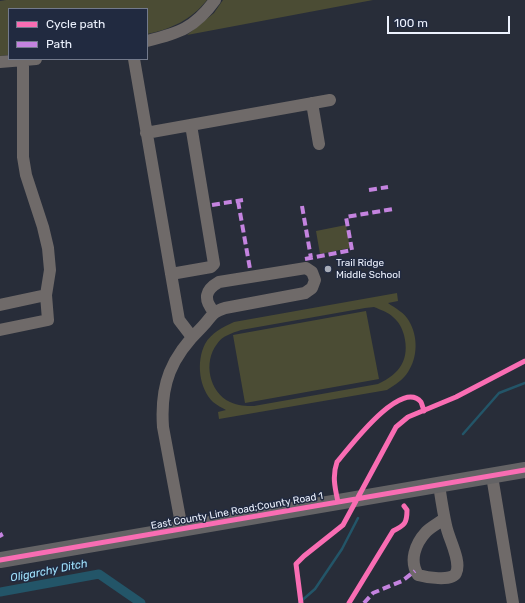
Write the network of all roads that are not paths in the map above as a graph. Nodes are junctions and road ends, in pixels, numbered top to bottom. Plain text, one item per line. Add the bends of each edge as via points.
1 (215, 0) edge
2 (148, 41) edge
3 (29, 60) edge
4 (134, 60) edge
5 (22, 61) junction
6 (0, 62) edge
7 (330, 100) dead end
8 (312, 103) junction
9 (191, 125) junction
10 (146, 133) junction
11 (319, 144) dead end
12 (171, 274) junction
13 (46, 295) junction
14 (0, 305) edge
15 (214, 312) junction
16 (0, 330) edge
17 (192, 337) junction
18 (525, 470) edge
19 (492, 476) junction
20 (439, 485) junction
21 (444, 519) junction
22 (182, 529) junction
23 (0, 560) edge
24 (513, 603) edge

1 - 2 street via 200,17 182,30 173,35
3 - 5 street
4 - 10 street
5 - 6 street
5 - 13 street via 23,157 48,248 50,270
7 - 8 street
8 - 9 street
8 - 11 street
9 - 10 street
9 - 12 street via 214,264 211,267
10 - 12 street
12 - 17 street via 179,320
13 - 14 street
13 - 16 street via 48,320
15 - 15 street via 305,293 312,288 315,280 312,272 306,268 219,282 208,291 208,305
15 - 17 street
17 - 22 street via 169,372 162,410
18 - 19 main road, East County Line Road;County Road 1
19 - 20 main road, East County Line Road;County Road 1
19 - 24 street
20 - 21 street
20 - 22 main road, East County Line Road;County Road 1
21 - 21 street via 458,567 456,574 452,578 418,575 413,568 413,557 419,542 426,532
22 - 23 main road, East County Line Road;County Road 1

